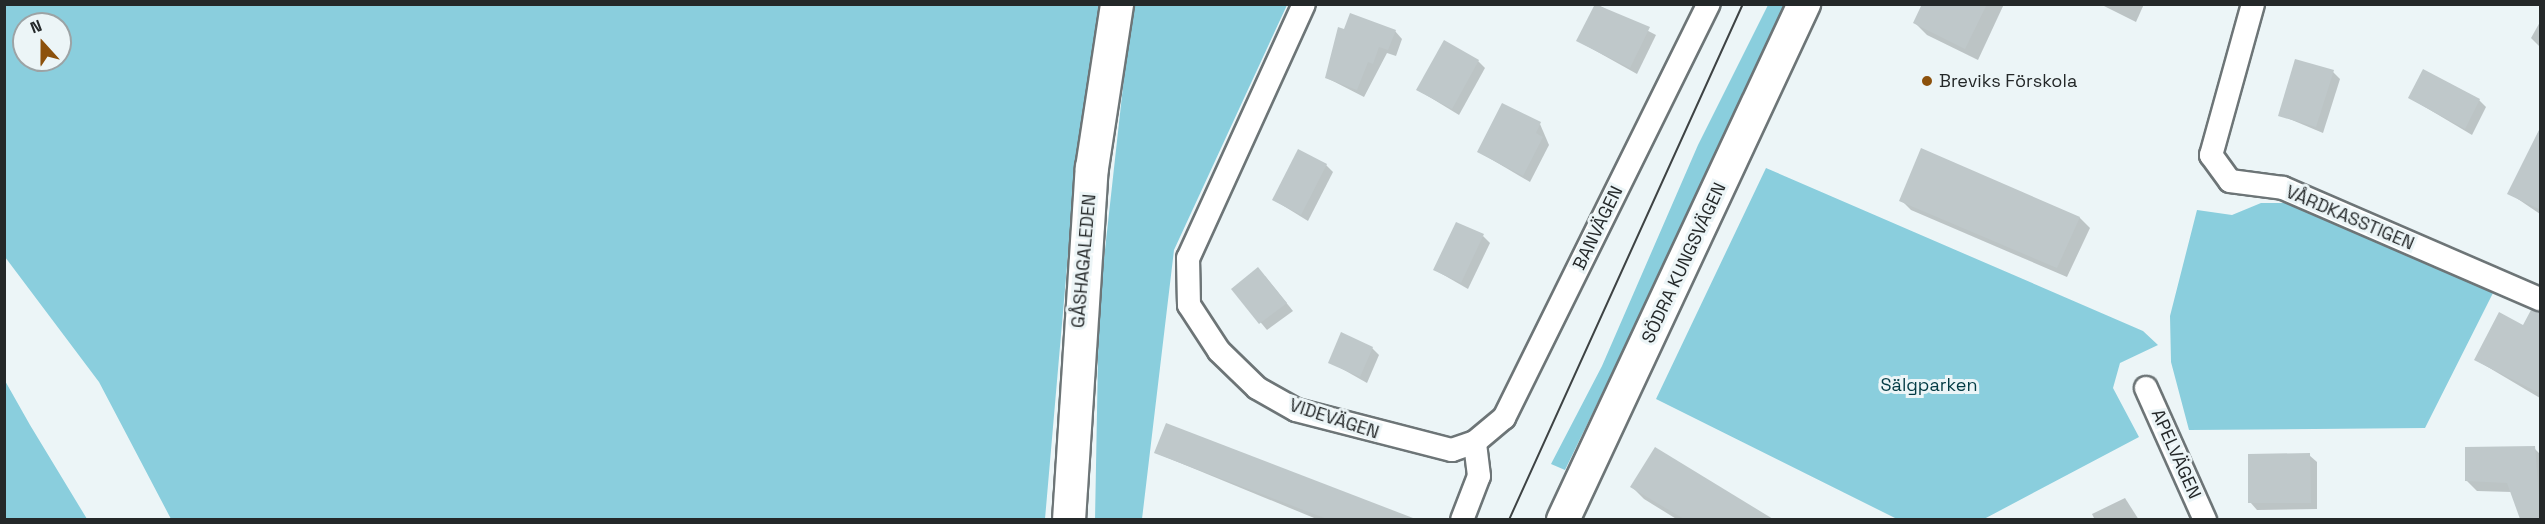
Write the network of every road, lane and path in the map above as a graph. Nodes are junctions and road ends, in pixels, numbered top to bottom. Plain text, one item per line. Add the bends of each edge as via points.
1 (1117, 4) edge
2 (1304, 4) edge
3 (1709, 4) edge
4 (1804, 4) edge
5 (2253, 4) edge
6 (2541, 299) edge
7 (2146, 388) dead end
8 (1475, 442) junction
9 (1069, 519) edge
10 (1462, 519) edge
11 (1563, 519) edge
12 (2205, 519) edge

1 - 9 street, GÅSHAGALEDEN via 1092,168
2 - 8 street, VIDEVÄGEN via 1188,258 1189,305 1219,351 1257,388 1296,410 1452,450
3 - 8 street, BANVÄGEN via 1504,418
4 - 11 street, SÖDRA KUNGSVÄGEN
5 - 6 street, VÅRDKASSTIGEN via 2211,155 2230,181 2283,188
7 - 12 street, APELVÄGEN
8 - 10 street via 1479,476

